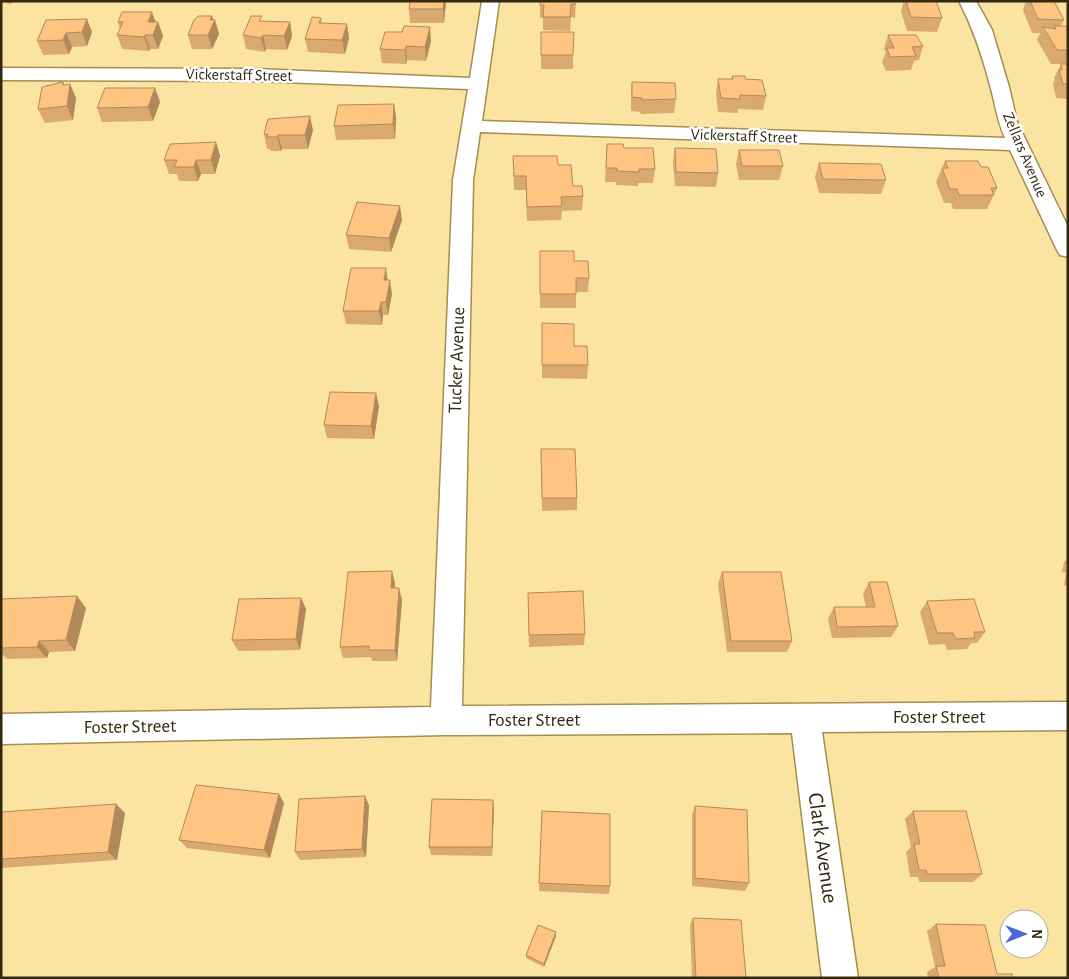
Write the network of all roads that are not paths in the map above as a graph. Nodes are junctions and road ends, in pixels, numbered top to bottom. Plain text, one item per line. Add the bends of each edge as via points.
1 (491, 1) edge
2 (967, 1) edge
3 (1, 74) edge
4 (477, 84) junction
5 (471, 126) junction
6 (1017, 144) junction
7 (1068, 250) edge
8 (1068, 716) edge
9 (805, 718) junction
10 (446, 721) junction
11 (1, 729) edge
12 (840, 978) edge

1 - 4 street, Tucker Avenue
2 - 6 street, Zellars Avenue via 983,30 1007,122
3 - 4 street, Vickerstaff Street via 256,75
4 - 5 street, Tucker Avenue
5 - 6 street, Vickerstaff Street
5 - 10 street, Tucker Avenue via 463,180
6 - 7 street, Zellars Avenue
8 - 9 street, Foster Street
9 - 10 street, Foster Street
9 - 12 street, Clark Avenue
10 - 11 street, Foster Street

